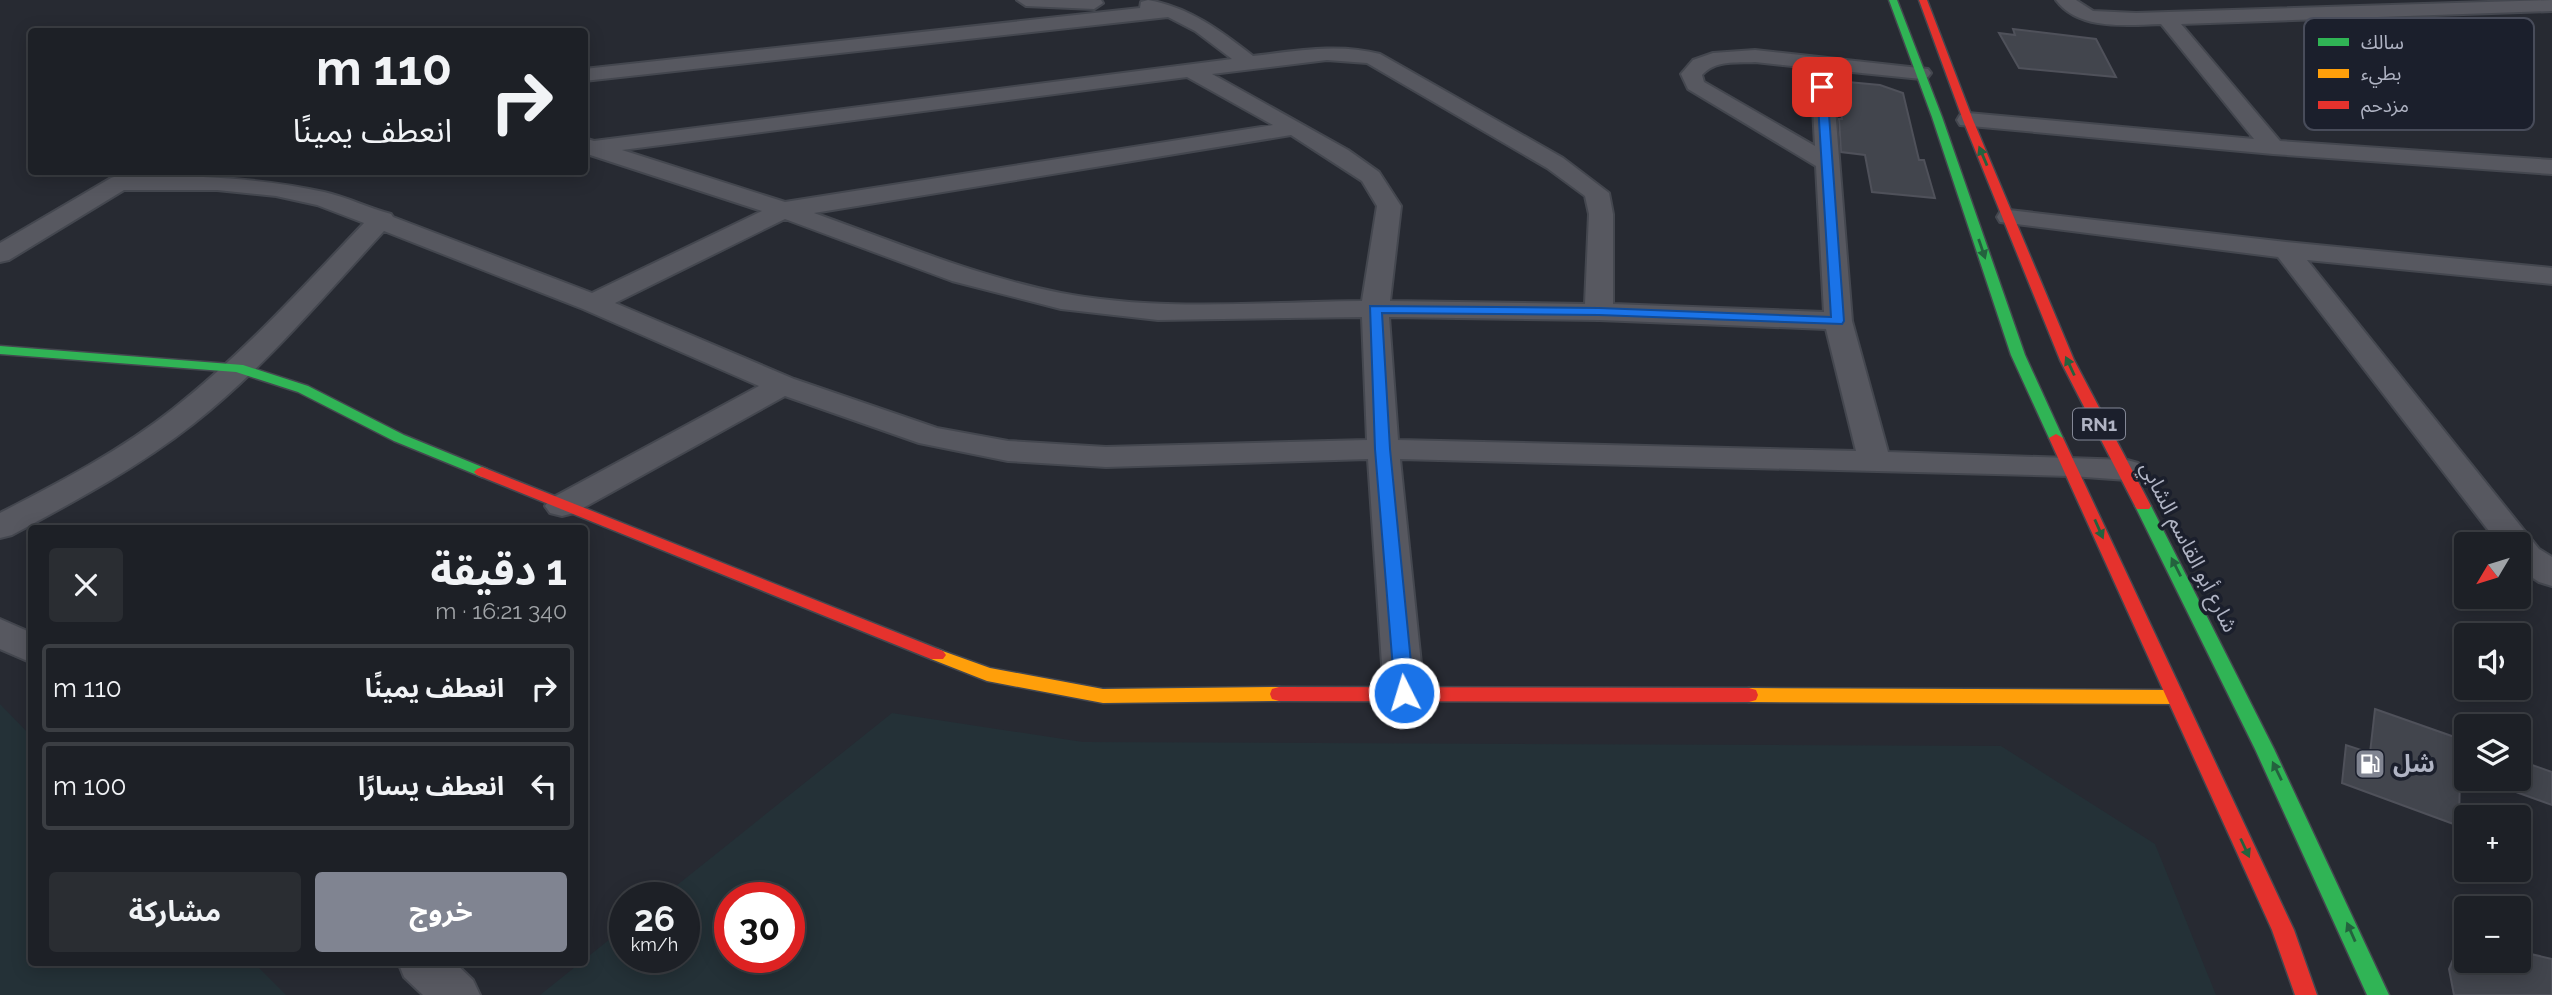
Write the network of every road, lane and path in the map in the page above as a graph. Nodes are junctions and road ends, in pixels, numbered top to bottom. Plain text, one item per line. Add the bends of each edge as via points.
1 (1026, 0) edge
2 (1893, 0) edge
3 (1923, 0) edge
4 (2066, 0) edge
5 (2272, 0) edge
6 (1062, 1) edge
7 (2552, 5) edge
8 (1167, 6) edge
9 (2293, 16) junction
10 (2167, 19) junction
11 (1821, 62) junction
12 (1249, 63) junction
13 (1191, 71) junction
14 (1921, 73) junction
15 (588, 75) edge
16 (1968, 120) junction
17 (1294, 128) junction
18 (588, 146) edge
19 (2273, 148) junction
20 (1826, 162) junction
21 (2552, 167) edge
22 (144, 175) edge
23 (119, 183) junction
24 (784, 210) junction
25 (2009, 217) junction
26 (382, 219) junction
27 (2286, 250) junction
28 (0, 254) edge
29 (2549, 279) edge
30 (593, 303) junction
31 (1375, 309) junction
32 (1599, 312) junction
33 (1838, 321) junction
34 (0, 350) edge
35 (238, 368) junction
36 (783, 385) junction
37 (1383, 449) junction
38 (1875, 462) junction
39 (2071, 466) junction
40 (2127, 470) junction
41 (562, 506) junction
42 (0, 527) edge
43 (2508, 532) edge
44 (2531, 560) edge
45 (2552, 574) edge
46 (0, 632) edge
47 (28, 648) edge
48 (1404, 693) junction
49 (2175, 697) junction
50 (425, 966) edge
51 (456, 995) edge
52 (2306, 995) edge
53 (2378, 995) edge

1 - 6 street
2 - 14 main road, RN1
3 - 16 main road, شارع أبو القاسم الشابي / RN1
4 - 10 street via 2091,16
5 - 9 street
6 - 8 street
7 - 9 street
8 - 12 street
8 - 15 street
9 - 10 street
10 - 19 street
11 - 14 street
11 - 20 street
11 - 20 street via 1720,57 1700,64 1691,74 1695,85
12 - 13 street
12 - 32 street via 1339,53 1373,58 1575,176 1597,193 1601,214
13 - 17 street
13 - 18 street
14 -> 39 main road, RN1 via 2018,355
16 - 19 street
25 -> 16 main road, شارع أبو القاسم الشابي / RN1
17 - 24 street
17 - 31 street via 1371,177 1389,206
18 - 24 street
19 - 21 street
20 - 33 street
22 - 23 street
23 - 26 street via 217,183 276,189
23 - 28 street
24 - 30 street
24 - 31 street via 961,275 1061,301 1158,312
25 - 27 street
40 -> 25 main road, شارع أبو القاسم الشابي / RN1 via 2067,360
26 - 30 street
26 - 35 street
27 - 29 street
27 - 43 street
30 - 36 street
31 - 32 street
31 - 37 street
32 - 33 street
33 - 38 street
34 - 35 main road
35 - 41 main road via 303,389 399,438
35 - 42 street via 151,440
36 - 37 street via 930,436 1008,452 1106,457
36 - 41 street
37 - 38 street
37 - 48 street
38 - 39 street
39 - 40 street
39 -> 49 main road, RN1
53 -> 40 main road, شارع أبو القاسم الشابي / RN1 via 2301,821
41 - 48 main road via 987,674 1103,696
44 - 45 street
46 - 47 street
48 - 49 main road
49 -> 52 main road, RN1 via 2283,930
50 - 51 street

